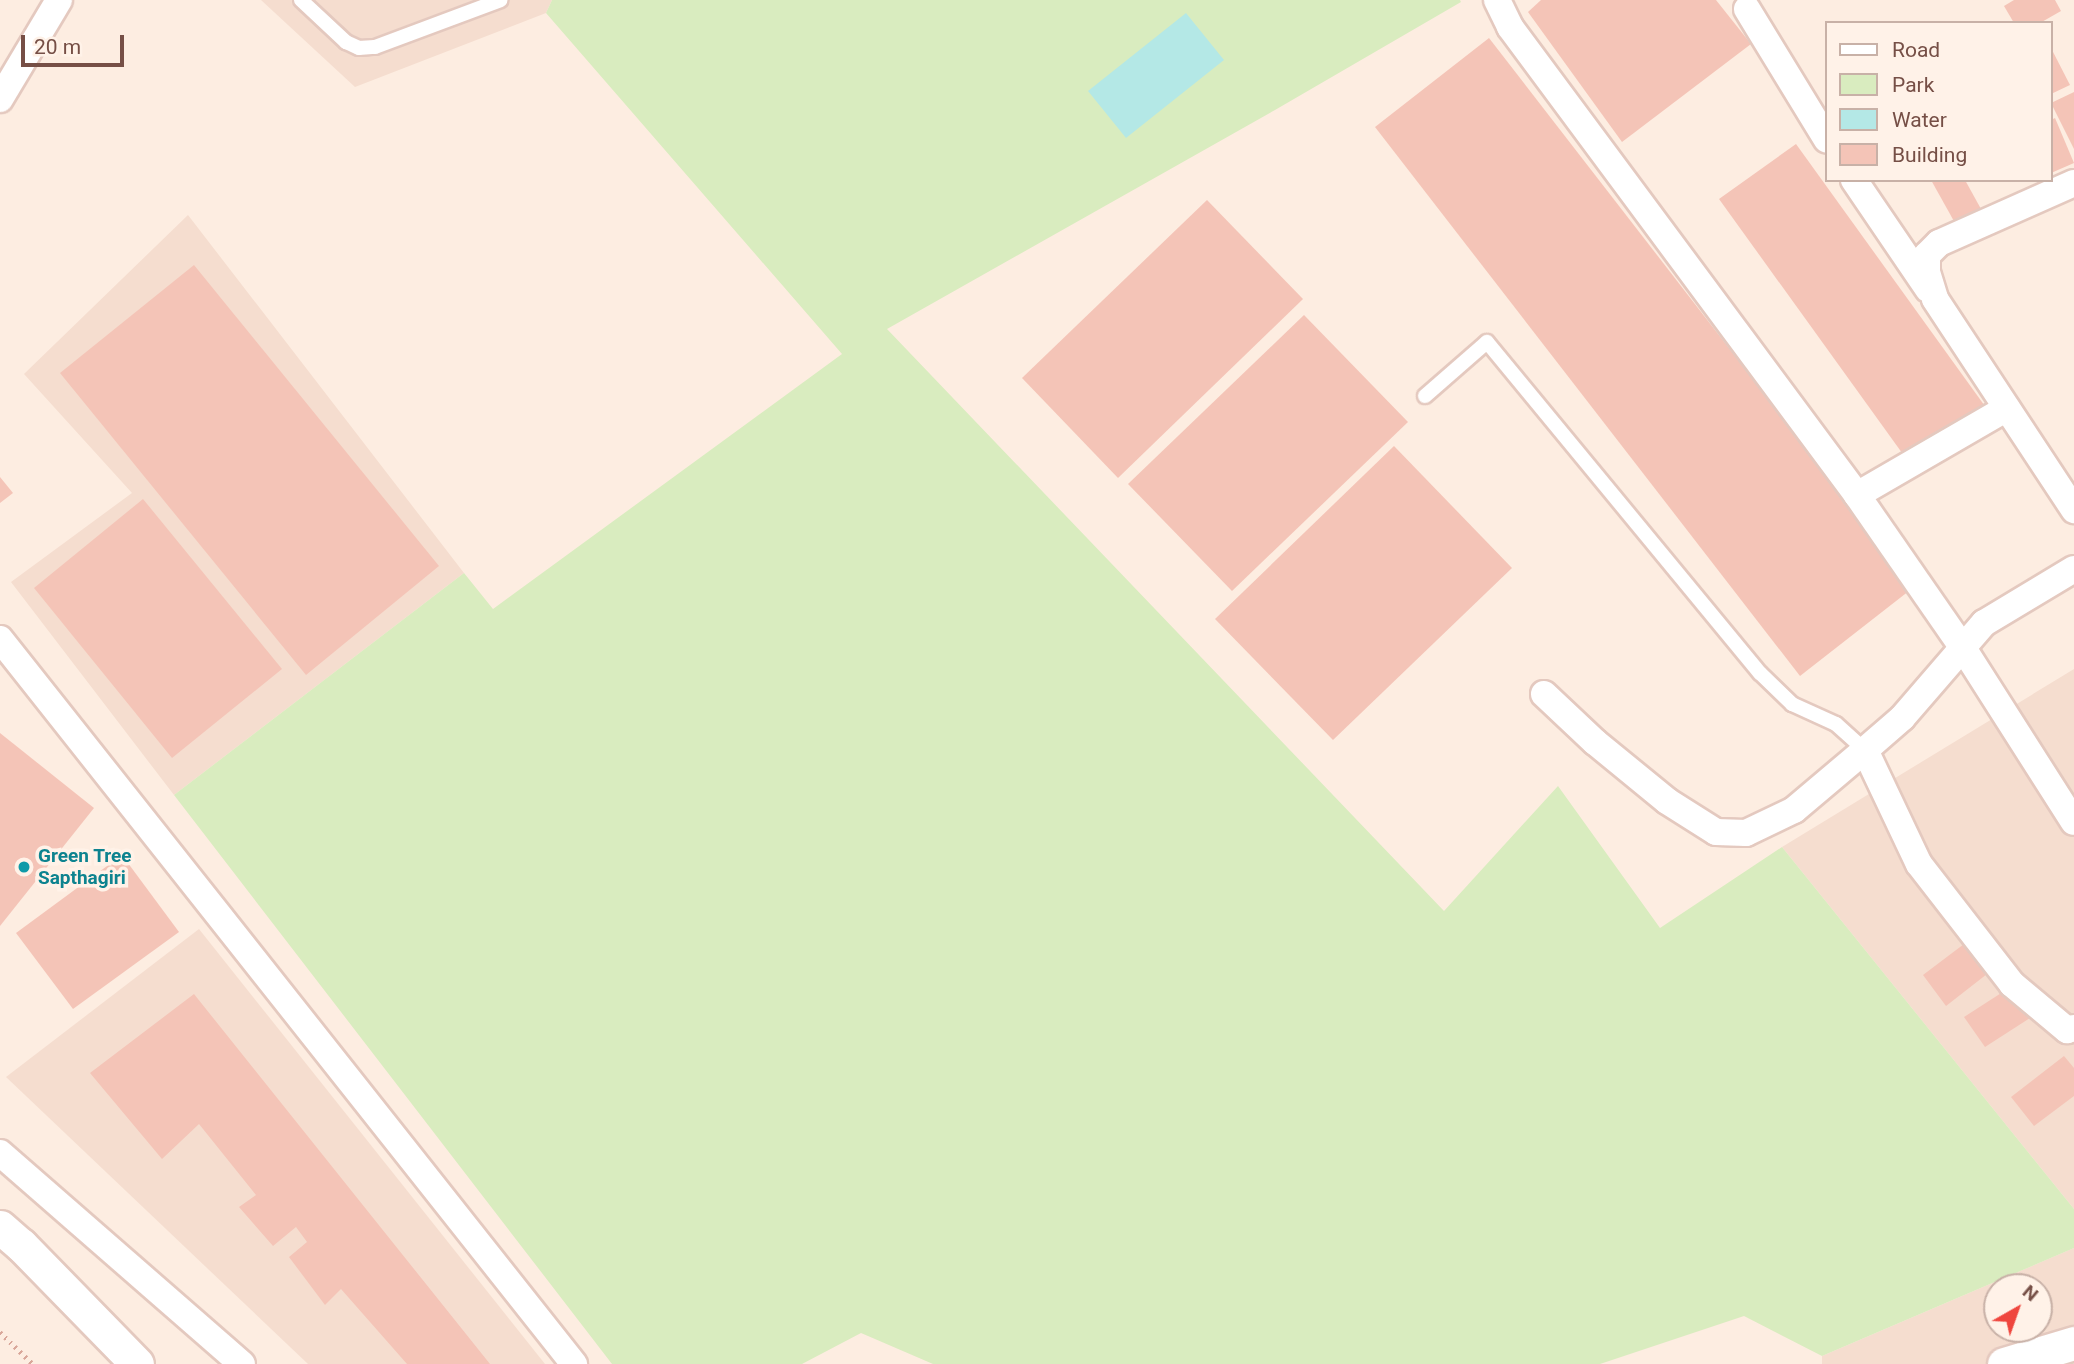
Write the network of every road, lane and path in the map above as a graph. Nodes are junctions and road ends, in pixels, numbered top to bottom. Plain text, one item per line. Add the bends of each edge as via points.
1 (59, 0) edge
2 (301, 0) edge
3 (500, 0) edge
4 (1497, 0) edge
5 (1746, 9) dead end
6 (0, 99) edge
7 (1826, 139) edge
8 (1855, 182) edge
9 (2074, 183) edge
10 (1935, 299) junction
11 (1424, 396) dead end
12 (2007, 408) junction
13 (1857, 495) junction
14 (2074, 510) edge
15 (2074, 569) edge
16 (0, 639) edge
17 (1963, 648) junction
18 (1544, 694) dead end
19 (1865, 750) junction
20 (2074, 822) edge
21 (2074, 1028) edge
22 (0, 1153) edge
23 (0, 1227) edge
24 (0, 1332) edge
25 (2074, 1343) edge
26 (33, 1364) edge
27 (137, 1364) edge
28 (243, 1364) edge
29 (574, 1364) edge
30 (2004, 1364) edge

1 - 6 street
2 - 3 lane via 345,42 359,48 375,47
4 - 13 street via 1510,27
5 - 7 street
8 - 10 street
9 - 10 street via 1939,243 1927,255
10 - 12 street
11 - 19 lane via 1487,342 1760,674 1793,704 1836,724
12 - 13 street
12 - 14 street
13 - 17 street
15 - 17 street via 1984,623
16 - 29 street
17 - 19 street via 1902,718
17 - 20 street
18 - 19 street via 1667,801 1716,832 1746,833 1794,810
19 - 21 street via 1919,864 2012,984 2067,1030
22 - 28 street
23 - 27 street
24 - 26 path
25 - 30 street

